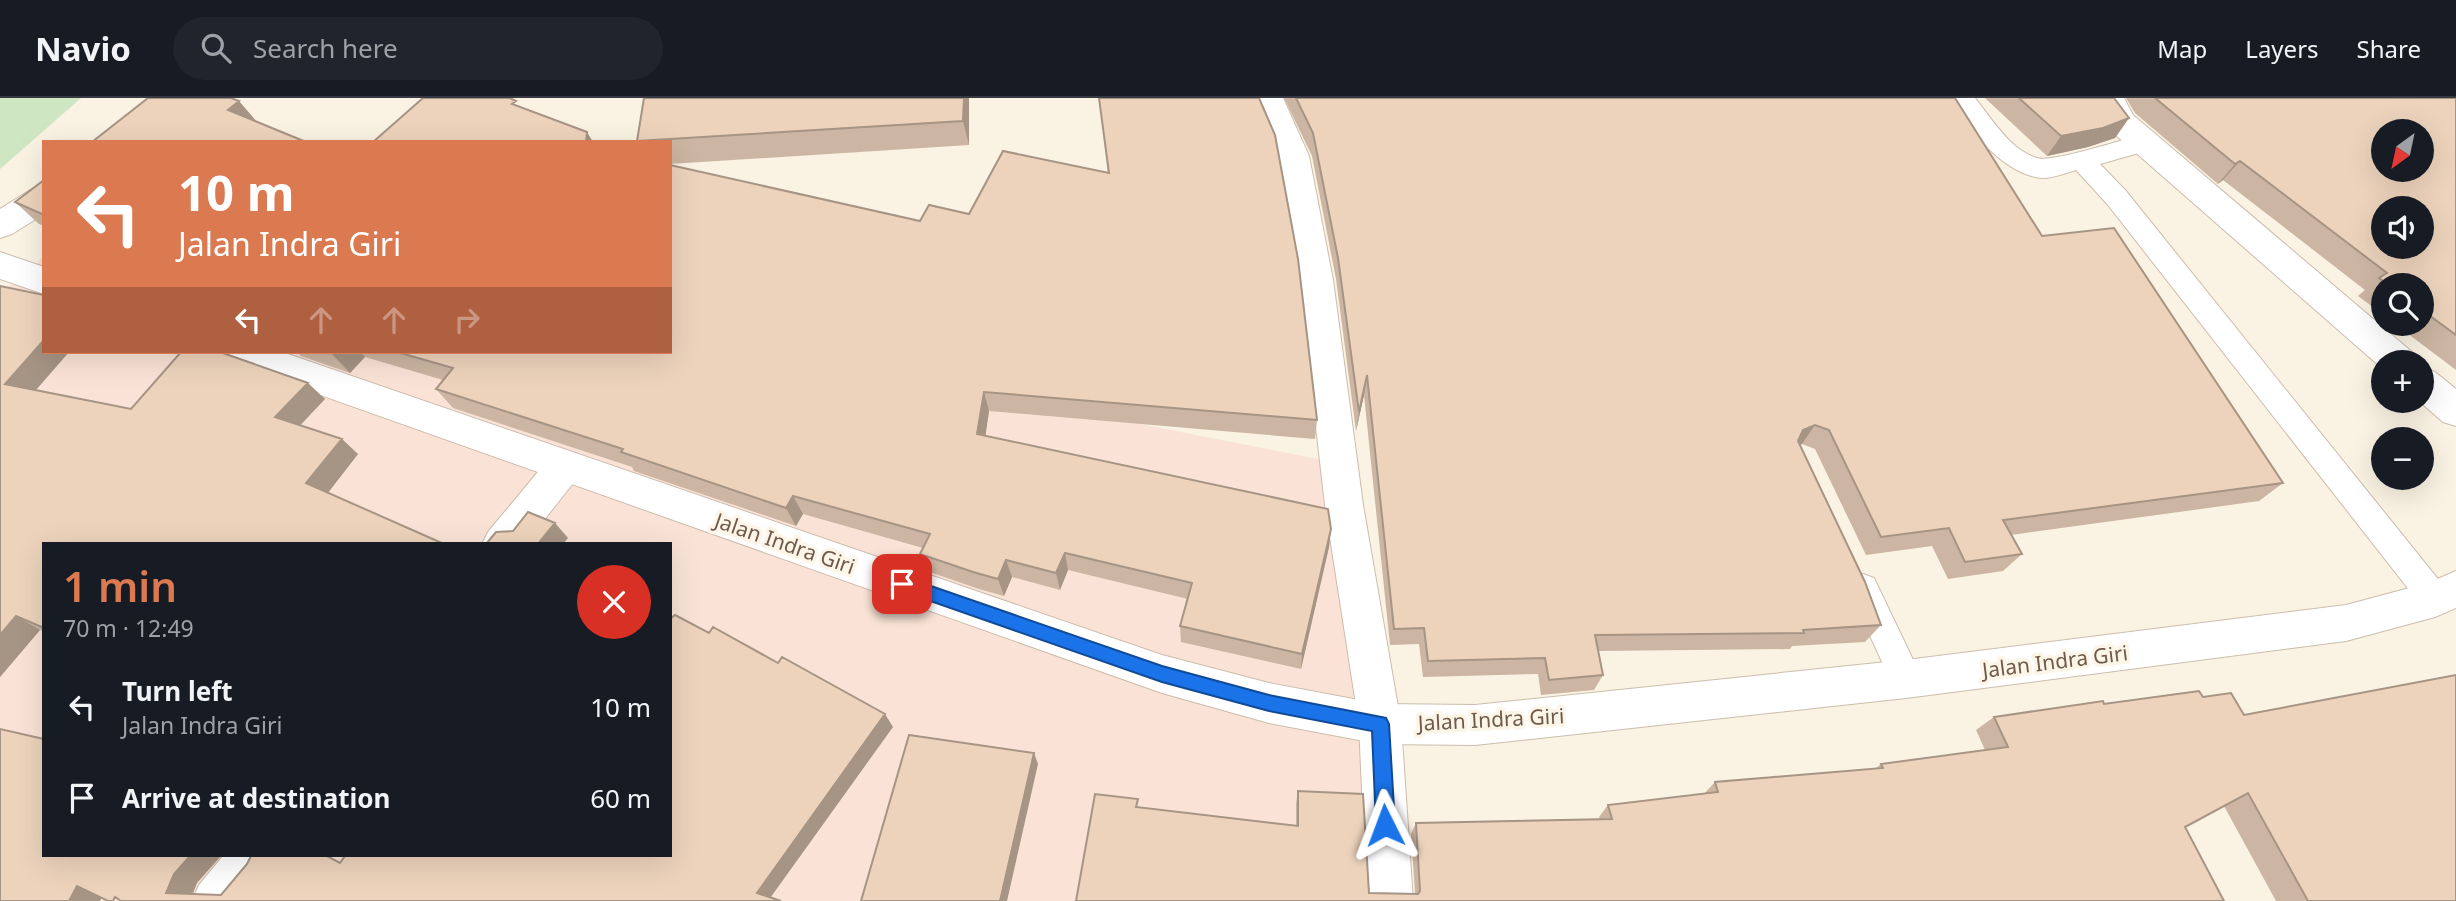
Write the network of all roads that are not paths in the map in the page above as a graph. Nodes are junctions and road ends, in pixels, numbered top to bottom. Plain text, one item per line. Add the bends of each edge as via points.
1 (1267, 98) edge
2 (1961, 98) edge
3 (2108, 98) edge
4 (2144, 143) junction
5 (2081, 160) junction
6 (42, 199) edge
7 (0, 225) edge
8 (0, 265) edge
9 (42, 280) edge
10 (2385, 350) edge
11 (246, 354) edge
12 (2434, 392) edge
13 (2456, 411) edge
14 (565, 466) junction
15 (504, 542) edge
16 (1849, 557) edge
17 (2445, 594) edge
18 (1906, 680) junction
19 (1380, 724) junction
20 (250, 857) edge
21 (215, 901) edge
22 (1390, 901) edge

1 - 19 street via 1293,156 1316,280 1344,505
2 - 5 lane via 2021,163 2045,169
3 - 4 street via 2122,123
4 - 5 lane
4 - 10 street
5 - 17 lane
6 - 7 street
8 - 9 street
11 - 14 street, Jalan Indra Giri
12 - 13 street
14 - 15 street
14 - 19 street, Jalan Indra Giri via 1162,674 1269,703
16 - 18 lane
17 - 18 street, Jalan Indra Giri via 2346,623
18 - 19 street, Jalan Indra Giri via 1475,725
19 - 22 street
20 - 21 street

